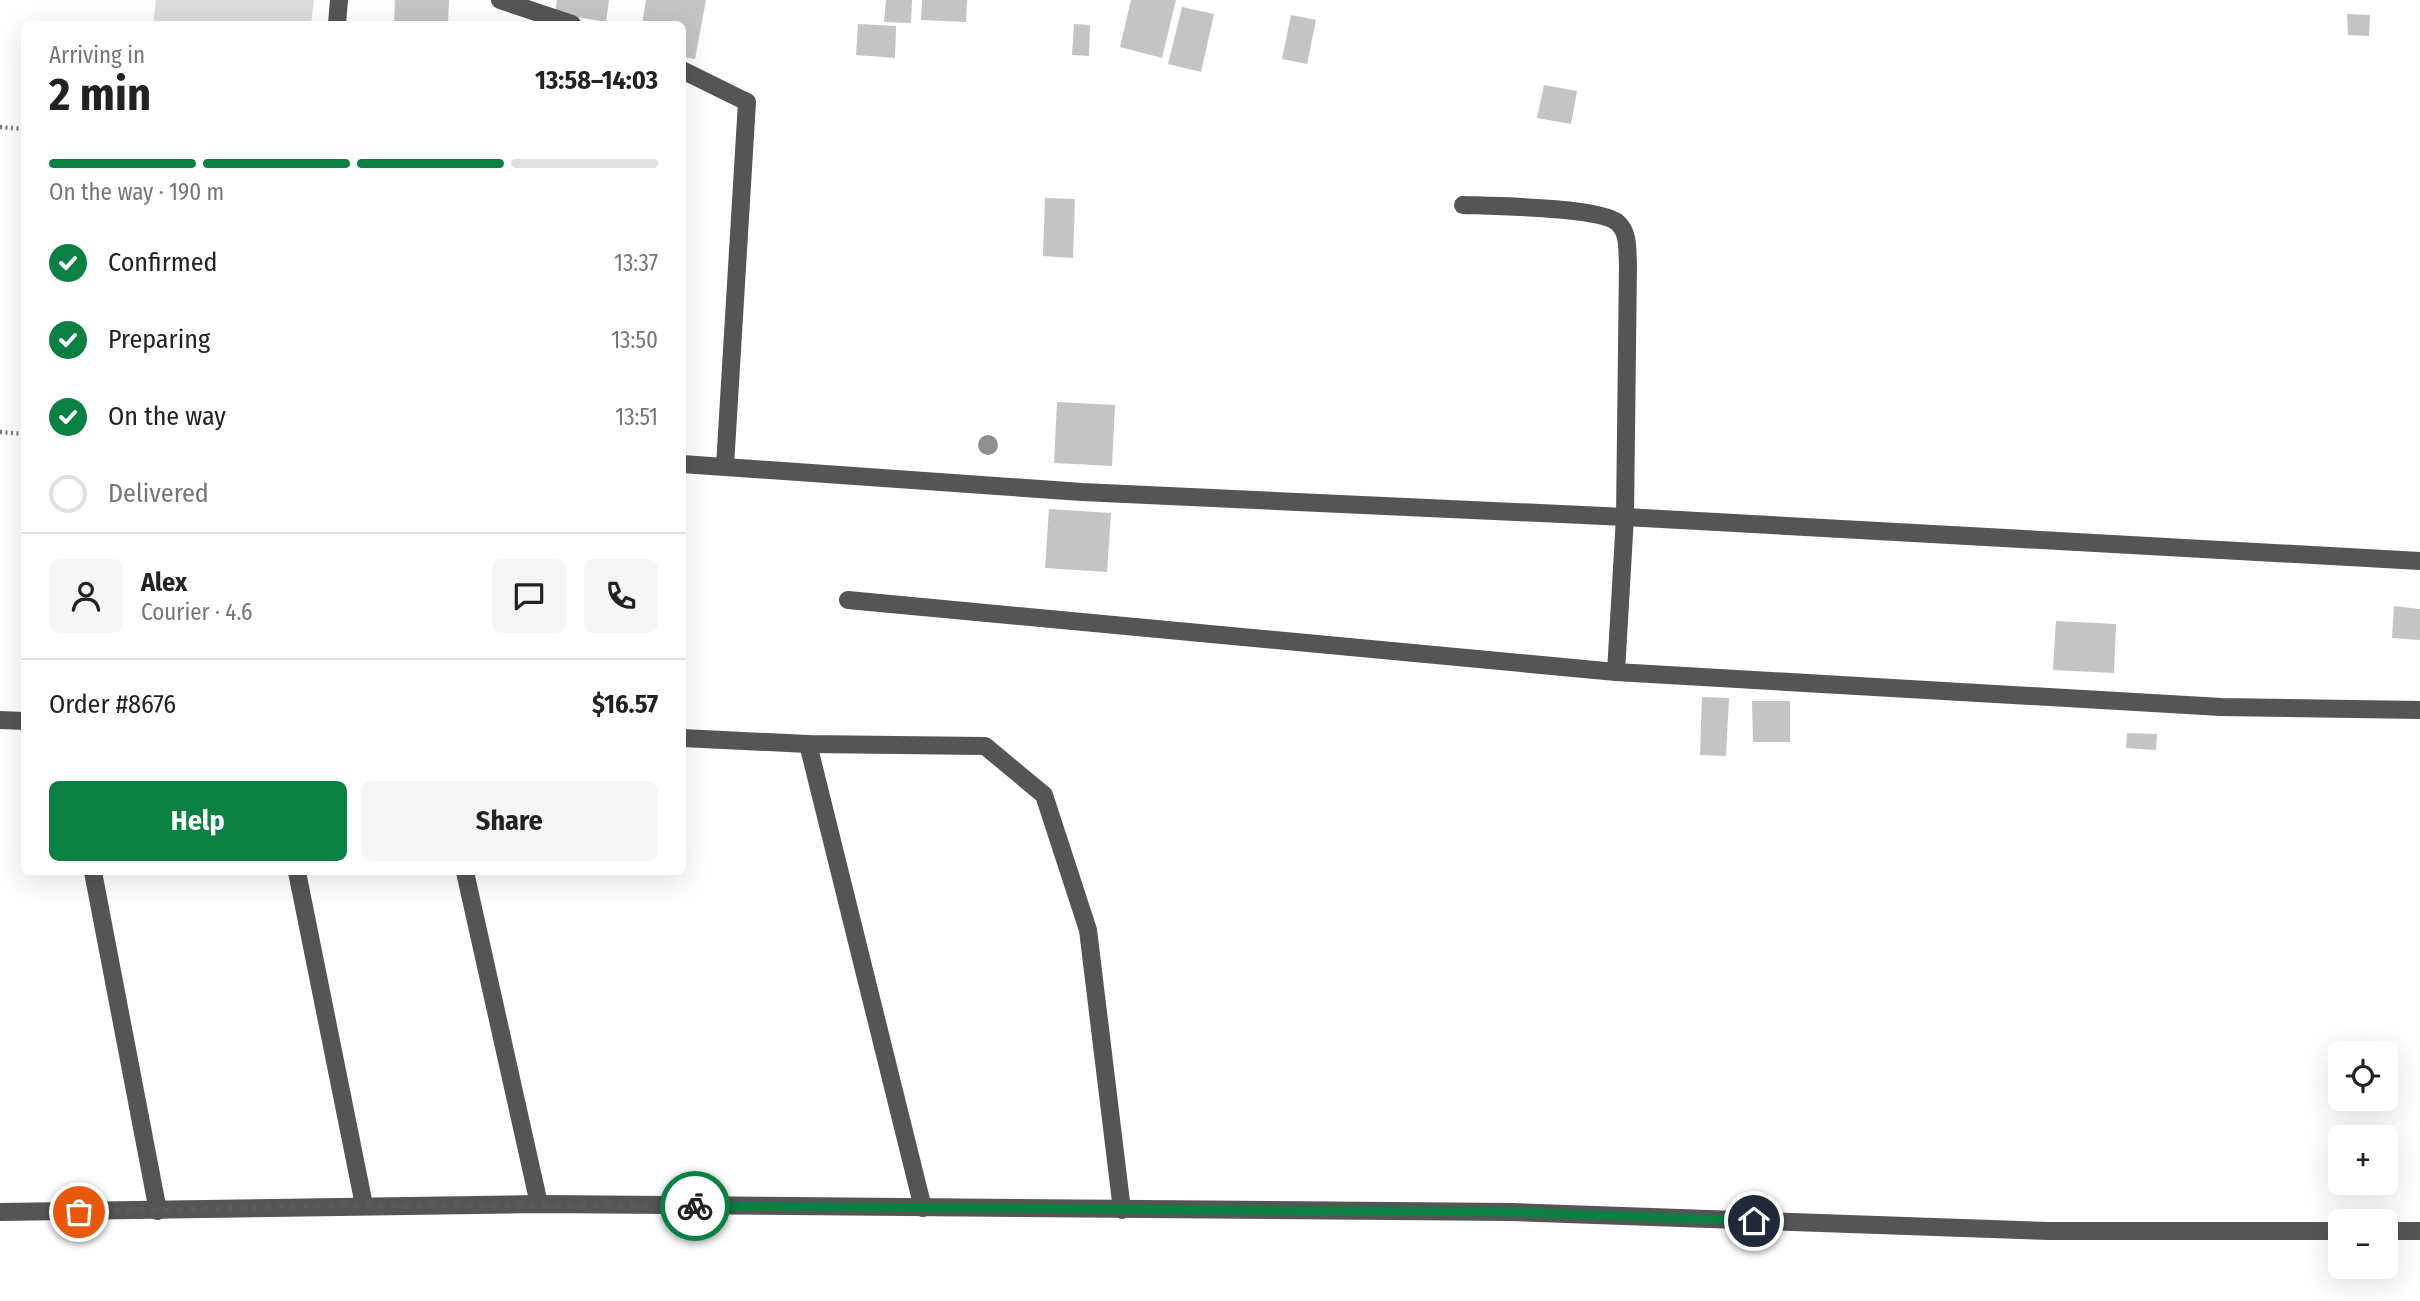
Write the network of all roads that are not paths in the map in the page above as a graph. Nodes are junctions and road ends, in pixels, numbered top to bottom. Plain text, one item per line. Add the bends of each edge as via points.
1 (339, 0) edge
2 (500, 0) edge
3 (337, 21) edge
4 (563, 21) edge
5 (686, 72) edge
6 (1463, 205) dead end
7 (686, 464) edge
8 (725, 466) junction
9 (1625, 517) junction
10 (2420, 561) edge
11 (848, 600) dead end
12 (1616, 672) junction
13 (2420, 710) edge
14 (0, 720) edge
15 (21, 721) edge
16 (686, 738) edge
17 (808, 744) junction
18 (94, 875) edge
19 (298, 875) edge
20 (466, 875) edge
21 (539, 1204) junction
22 (364, 1205) junction
23 (923, 1208) junction
24 (1122, 1210) junction
25 (158, 1211) junction
26 (0, 1212) edge
27 (2328, 1231) edge
28 (2398, 1231) edge
29 (2420, 1231) edge

1 - 3 street
2 - 4 street
5 - 8 street via 747,102
6 - 9 street via 1585,212 1618,222 1626,235
7 - 8 street
8 - 9 street via 1082,492
9 - 10 street
9 - 12 street
11 - 12 street
12 - 13 street via 2221,707
14 - 15 street
16 - 17 street
17 - 23 street
17 - 24 street via 985,746 1044,795 1088,930
18 - 25 street
19 - 22 street
20 - 21 street
21 - 22 street
21 - 23 street
22 - 25 street
23 - 24 street
24 - 27 street via 1513,1212 2049,1231
25 - 26 street
28 - 29 street

